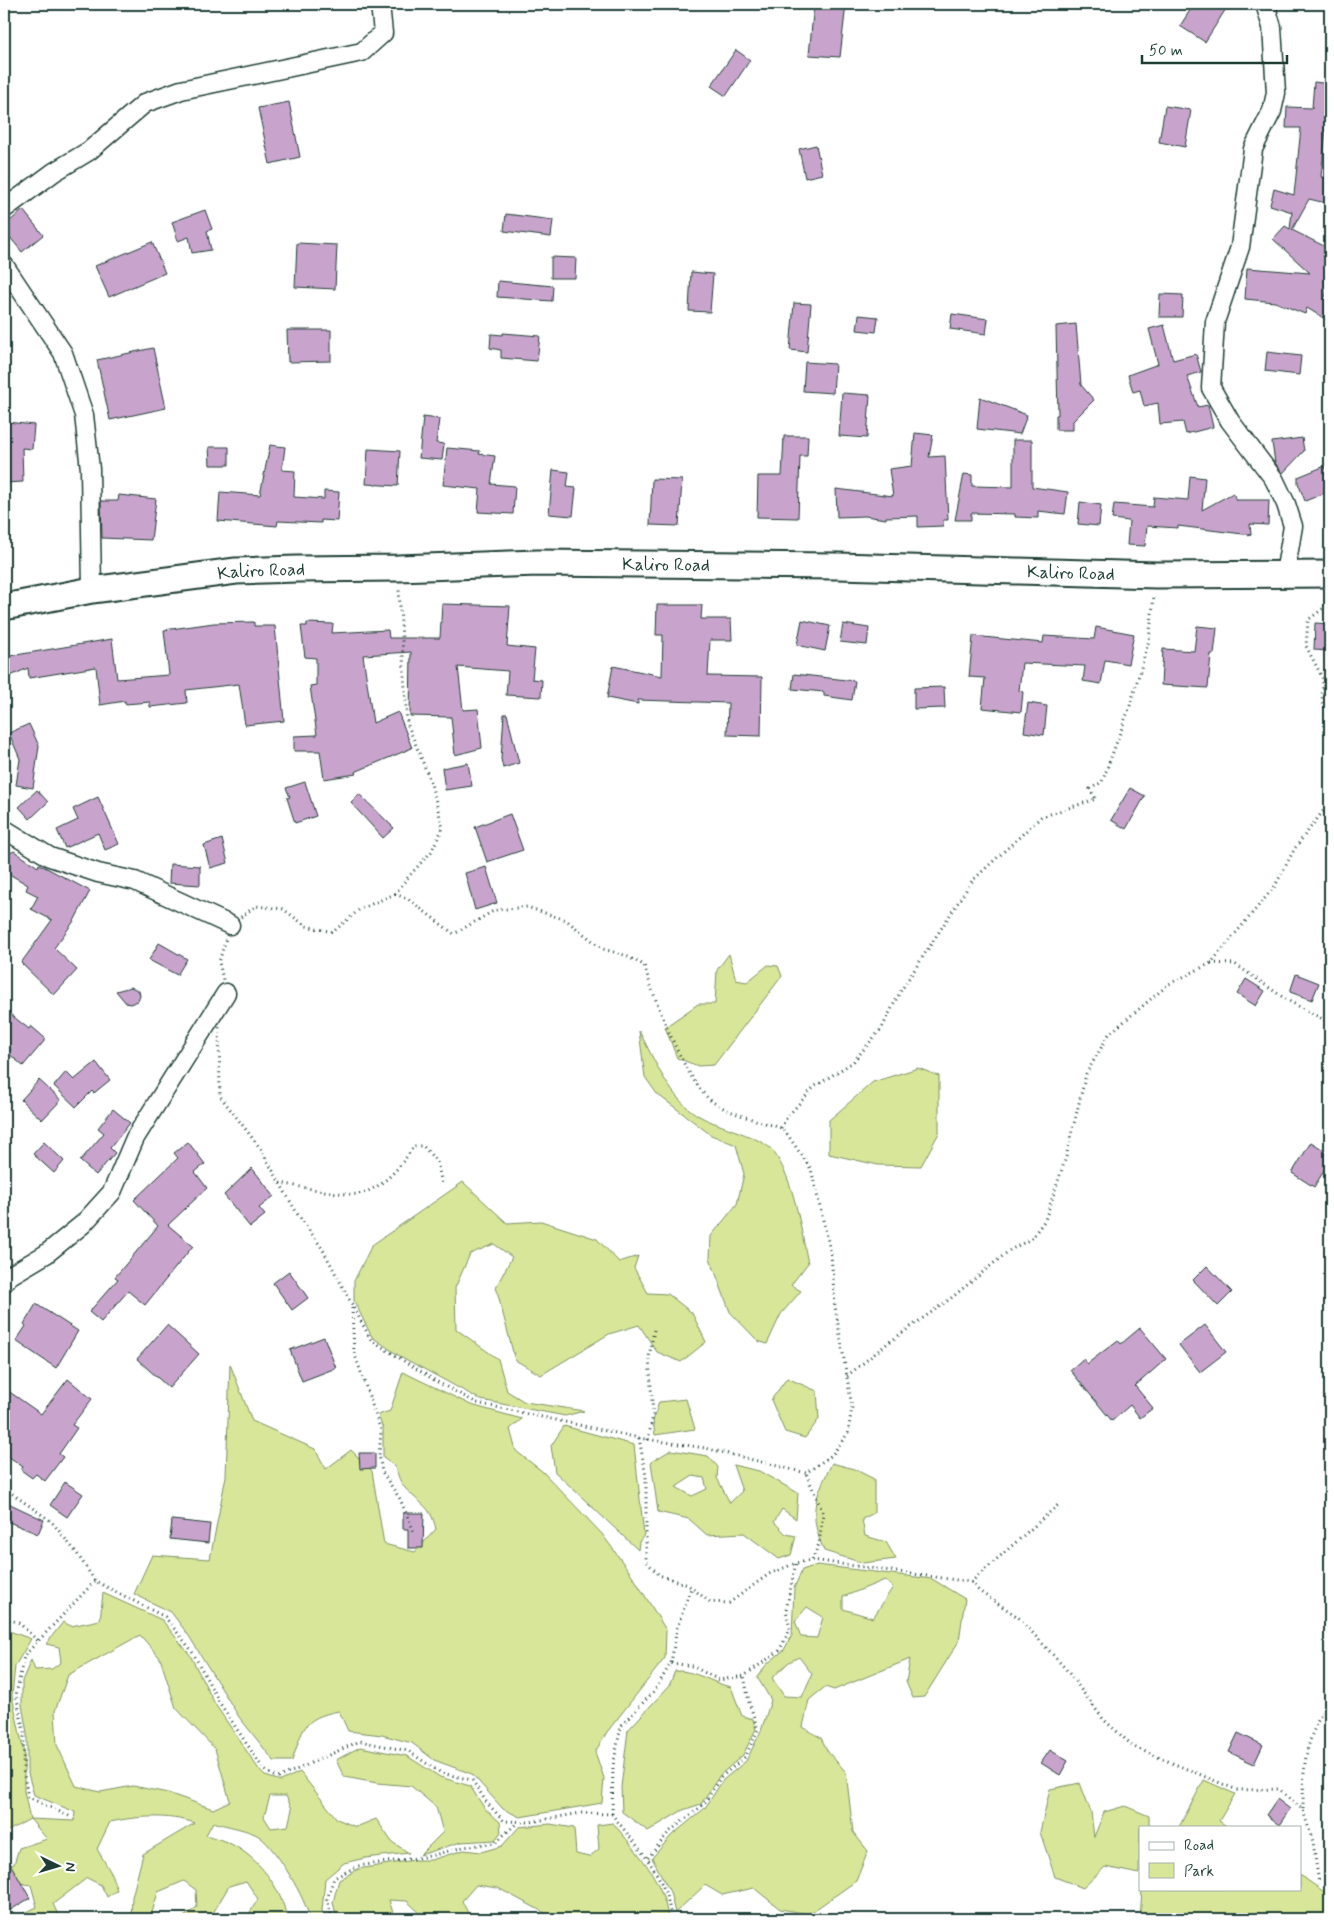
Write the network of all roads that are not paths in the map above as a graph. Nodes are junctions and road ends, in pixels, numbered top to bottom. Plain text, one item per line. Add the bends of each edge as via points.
1 (380, 4) edge
2 (1265, 4) edge
3 (4, 209) edge
4 (4, 265) edge
5 (1284, 574) junction
6 (1329, 574) edge
7 (92, 590) junction
8 (4, 607) edge
9 (4, 829) edge
10 (230, 925) road end
11 (226, 993) road end
12 (4, 1283) edge

1 - 3 street via 383,33 362,52 189,88 145,103 89,152 54,172
2 - 5 street via 1272,27 1276,93 1272,111 1253,149 1240,247 1215,322 1211,388 1230,421 1274,479 1286,504 1293,526
4 - 7 street via 63,353 84,415 90,469
5 - 6 main road, Kaliro Road
5 - 7 main road, Kaliro Road via 1156,576 829,566 538,563 236,571
7 - 8 main road, Kaliro Road
9 - 10 street via 50,857 98,873 136,880
11 - 12 street via 135,1138 112,1192 83,1224 46,1254 9,1276

